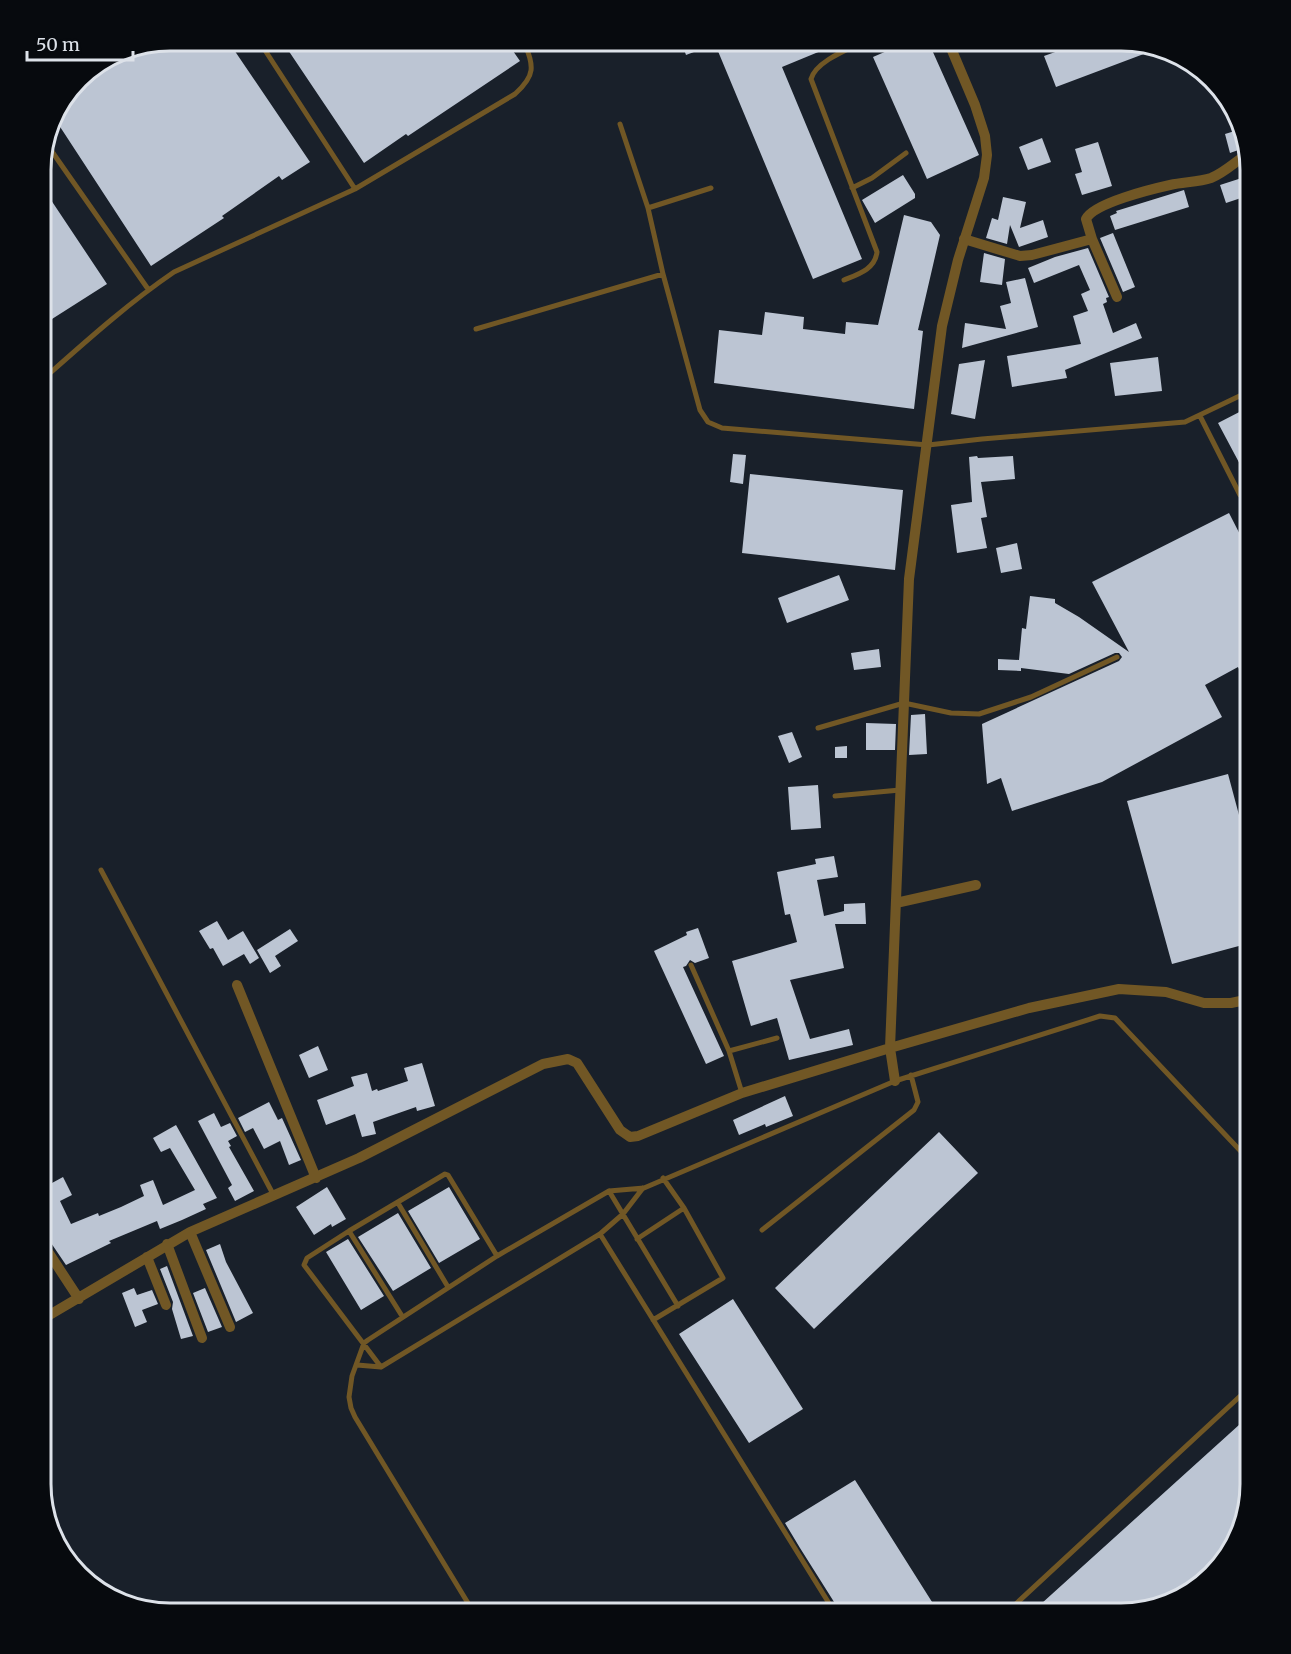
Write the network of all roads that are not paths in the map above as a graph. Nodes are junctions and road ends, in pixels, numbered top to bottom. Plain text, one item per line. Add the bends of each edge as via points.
1 (266, 51) edge
2 (528, 51) edge
3 (846, 51) edge
4 (952, 51) edge
5 (620, 124) dead end
6 (53, 151) edge
7 (906, 153) dead end
8 (1240, 159) edge
9 (711, 188) dead end
10 (852, 188) junction
11 (355, 189) junction
12 (648, 208) junction
13 (964, 239) junction
14 (1092, 239) junction
15 (663, 274) junction
16 (844, 280) dead end
17 (148, 289) junction
18 (1117, 297) dead end
19 (476, 329) dead end
20 (51, 372) edge
21 (1240, 396) edge
22 (1200, 416) junction
23 (927, 446) junction
24 (1240, 495) dead end
25 (1117, 657) dead end
26 (904, 703) junction
27 (818, 728) dead end
28 (900, 790) junction
29 (836, 796) dead end
30 (101, 870) dead end
31 (976, 885) dead end
32 (896, 903) junction
33 (691, 965) dead end
34 (237, 985) dead end
35 (1240, 1001) edge
36 (777, 1038) dead end
37 (890, 1048) junction
38 (729, 1051) junction
39 (911, 1075) junction
40 (895, 1081) junction
41 (742, 1093) junction
42 (1240, 1149) edge
43 (316, 1178) junction
44 (663, 1178) junction
45 (644, 1188) junction
46 (609, 1191) junction
47 (273, 1194) junction
48 (398, 1203) junction
49 (684, 1208) junction
50 (623, 1214) junction
51 (762, 1230) dead end
52 (349, 1231) junction
53 (190, 1232) junction
54 (600, 1234) junction
55 (637, 1239) junction
56 (167, 1244) junction
57 (496, 1256) junction
58 (51, 1257) edge
59 (147, 1257) junction
60 (448, 1287) junction
61 (79, 1299) junction
62 (166, 1305) dead end
63 (678, 1306) junction
64 (51, 1314) edge
65 (402, 1316) junction
66 (653, 1320) junction
67 (230, 1326) dead end
68 (202, 1338) dead end
69 (364, 1343) junction
70 (357, 1365) junction
71 (381, 1367) junction
72 (1240, 1397) edge
73 (467, 1603) edge
74 (828, 1603) edge
75 (1017, 1603) edge

1 - 11 lane
2 - 11 lane via 533,65 527,83 515,94
3 - 10 lane via 821,64 811,79
4 - 13 street via 975,105 987,156
5 - 12 lane
6 - 17 lane
7 - 10 lane
8 - 14 street via 1212,178 1170,185 1094,210 1086,219
9 - 12 lane
10 - 16 lane via 877,252 874,263 864,272
11 - 17 lane via 174,272
12 - 15 lane
13 - 14 street via 1020,256
13 - 23 street via 942,326
14 - 18 street
15 - 19 lane
15 - 23 lane via 700,410 708,422 722,428
17 - 20 lane
21 - 22 lane
22 - 23 lane via 1185,422
22 - 24 lane
23 - 26 street via 909,579
25 - 26 lane via 1031,697 979,714 951,713
26 - 27 lane
26 - 28 street
28 - 29 lane
28 - 32 street
30 - 47 lane
31 - 32 street
32 - 37 street
33 - 38 lane
34 - 43 street
35 - 37 street via 1204,1002 1166,992 1119,989 1029,1008
36 - 38 lane
37 - 40 street
37 - 41 street
38 - 41 lane
39 - 40 lane
39 - 42 lane via 1093,1017 1115,1018
39 - 51 lane via 916,1108
40 - 44 lane
41 - 43 street via 630,1137 620,1130 577,1063 568,1059 543,1064 519,1075
43 - 47 street
44 - 45 lane
44 - 49 lane
45 - 46 lane
45 - 50 lane
46 - 50 lane
46 - 57 lane
47 - 53 street
48 - 52 lane
48 - 57 lane via 448,1175
48 - 60 lane
49 - 55 lane
49 - 63 lane via 723,1278
50 - 54 lane
50 - 55 lane
52 - 65 lane
52 - 69 lane via 307,1258 304,1265
53 - 56 street
53 - 67 street
54 - 66 lane
54 - 71 lane
55 - 63 lane
56 - 59 street
56 - 68 street
57 - 60 lane
58 - 61 street
59 - 61 street
59 - 62 street
60 - 65 lane
61 - 64 street
63 - 66 lane
65 - 69 lane
66 - 74 lane
69 - 70 lane
69 - 71 lane
70 - 71 lane
70 - 73 lane via 349,1397 351,1408
72 - 75 lane

